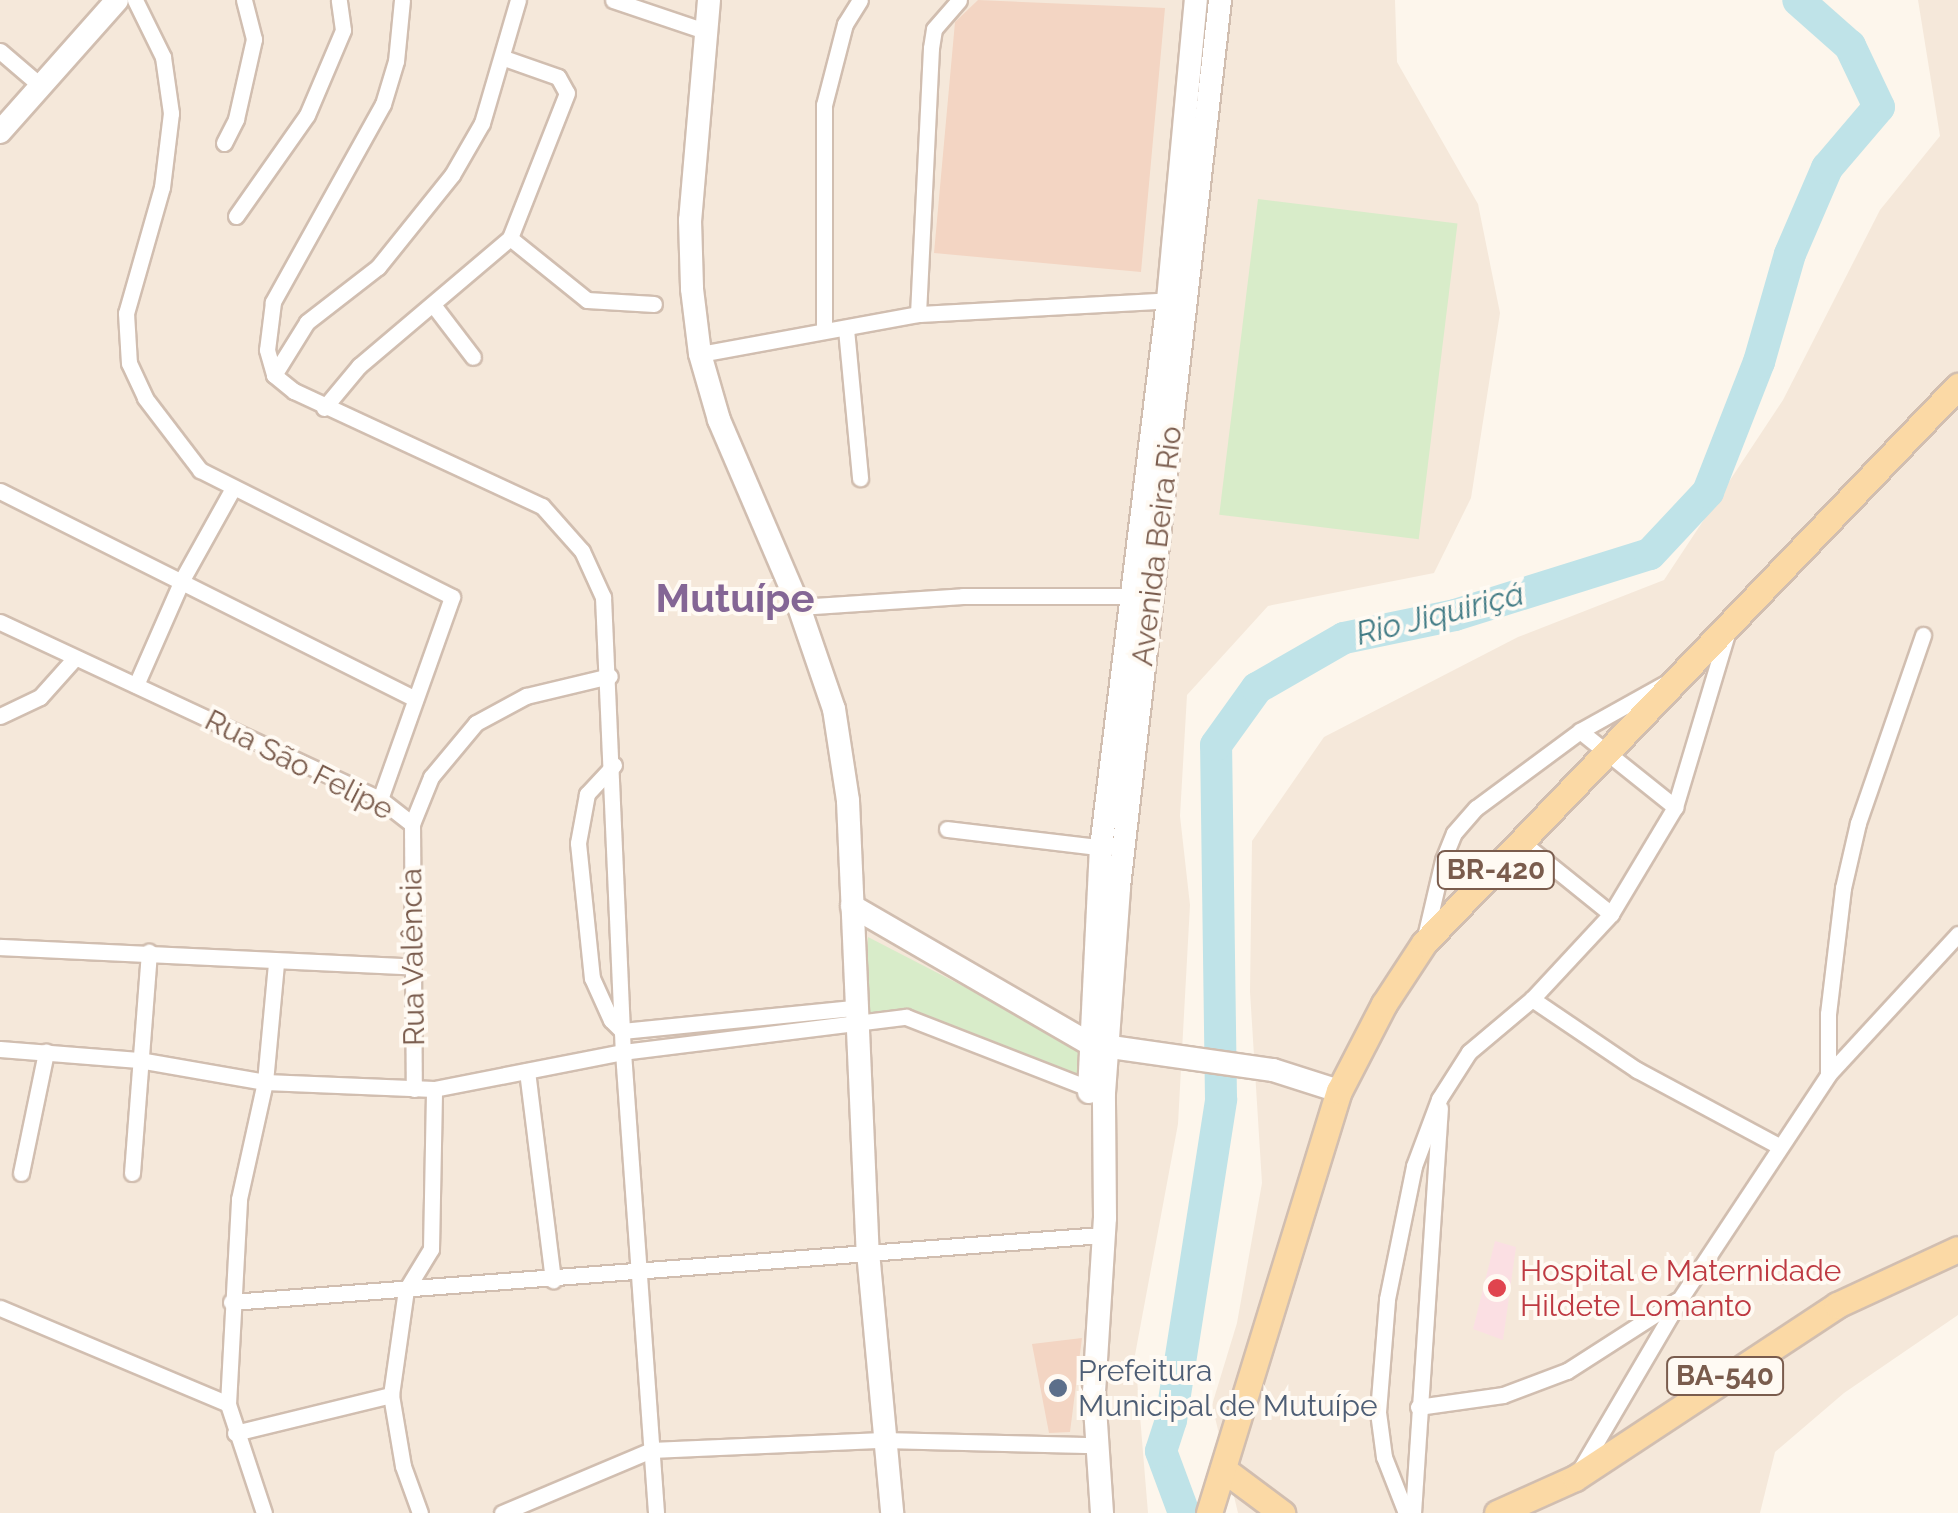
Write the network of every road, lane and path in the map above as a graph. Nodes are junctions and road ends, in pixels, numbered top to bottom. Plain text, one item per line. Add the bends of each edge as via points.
1 (117, 0) edge
2 (136, 0) edge
3 (244, 0) edge
4 (339, 0) edge
5 (402, 0) edge
6 (518, 0) edge
7 (613, 0) edge
8 (709, 0) edge
9 (860, 0) edge
10 (959, 0) edge
11 (1196, 0) edge
12 (1220, 0) edge
13 (708, 32) junction
14 (0, 52) edge
15 (504, 58) junction
16 (42, 87) junction
17 (0, 132) edge
18 (224, 143) dead end
19 (236, 216) dead end
20 (510, 238) junction
21 (1179, 300) junction
22 (654, 304) dead end
23 (434, 306) junction
24 (918, 314) junction
25 (846, 328) junction
26 (824, 330) junction
27 (700, 354) junction
28 (473, 357) dead end
29 (274, 375) junction
30 (1958, 386) edge
31 (324, 408) junction
32 (860, 478) dead end
33 (232, 488) junction
34 (0, 492) edge
35 (183, 578) junction
36 (1138, 596) junction
37 (799, 608) junction
38 (0, 622) edge
39 (1728, 630) junction
40 (1923, 636) dead end
41 (74, 659) junction
42 (1690, 671) junction
43 (610, 676) junction
44 (136, 685) junction
45 (415, 699) junction
46 (0, 716) edge
47 (1580, 731) junction
48 (1606, 758) junction
49 (614, 765) junction
50 (380, 799) junction
51 (1674, 808) junction
52 (412, 824) junction
53 (947, 829) dead end
54 (1523, 843) junction
55 (1112, 849) junction
56 (852, 906) junction
57 (1610, 914) junction
58 (1958, 934) edge
59 (1424, 943) junction
60 (0, 948) edge
61 (150, 952) junction
62 (276, 964) junction
63 (410, 966) junction
64 (1532, 999) junction
65 (854, 1017) junction
66 (722, 1021) junction
67 (622, 1031) junction
68 (724, 1040) junction
69 (1098, 1045) junction
70 (0, 1049) edge
71 (46, 1052) junction
72 (623, 1052) junction
73 (139, 1060) junction
74 (528, 1071) junction
75 (1828, 1074) junction
76 (265, 1082) junction
77 (414, 1089) junction
78 (434, 1090) junction
79 (1339, 1090) junction
80 (1096, 1092) junction
81 (1440, 1099) junction
82 (1779, 1146) junction
83 (20, 1172) dead end
84 (132, 1174) dead end
85 (1101, 1235) junction
86 (1958, 1248) edge
87 (868, 1252) junction
88 (639, 1270) junction
89 (553, 1280) junction
90 (406, 1290) junction
91 (1680, 1299) junction
92 (230, 1302) junction
93 (0, 1308) edge
94 (391, 1395) junction
95 (228, 1404) junction
96 (1418, 1407) junction
97 (235, 1432) junction
98 (883, 1440) junction
99 (1095, 1444) junction
100 (651, 1450) junction
101 (1222, 1473) junction
102 (1575, 1478) junction
103 (264, 1513) edge
104 (420, 1513) edge
105 (502, 1513) edge
106 (656, 1513) edge
107 (892, 1513) edge
108 (1102, 1513) edge
109 (1208, 1513) edge
110 (1282, 1513) edge
111 (1410, 1513) edge
112 (1498, 1513) edge

1 - 16 street
2 - 33 street via 163,57 170,114 162,187 126,313 130,363 144,398 200,470
3 - 18 street via 252,58
4 - 19 street via 342,30 306,115
5 - 29 street via 382,104 268,316
6 - 15 street
7 - 13 street
8 - 13 street
9 - 26 street via 845,24 824,106
10 - 24 street via 934,29 930,48
11 - 21 street, Avenida Beira Rio
12 - 21 street, Avenida Beira Rio
13 - 27 street via 689,260
14 - 16 street
15 - 20 street via 558,77 567,93
15 - 29 street via 482,122 429,208 378,268 307,322
16 - 17 street
20 - 22 street via 587,300
20 - 23 street
21 - 24 street
21 - 36 street, Avenida Beira Rio
23 - 28 street
23 - 31 street via 359,366
24 - 25 street
25 - 26 street
25 - 32 street
26 - 27 street
27 - 37 street via 740,480
29 - 31 street
30 - 39 main road, BR-420
31 - 43 street via 542,506 582,551 596,581
33 - 35 street
33 - 45 street via 282,506 452,597
34 - 35 street
35 - 44 street
35 - 45 street
36 - 37 street via 963,596
36 - 55 street, Avenida Beira Rio
37 - 56 street via 834,709 848,801
38 - 41 street, Rua São Felipe
39 - 42 main road, BR-420
39 - 51 street
40 - 75 street via 1858,823 1843,888
41 - 44 street, Rua São Felipe
41 - 46 street via 40,697
42 - 47 street
42 - 48 main road, BR-420
43 - 49 street
43 - 52 street, Rua São Felipe via 526,696 476,723 431,777
44 - 50 street, Rua São Felipe
45 - 50 street
47 - 48 street
47 - 59 street via 1454,832
48 - 51 street
48 - 54 main road, BR-420
49 - 67 street
49 - 67 street via 587,794 579,886 597,994
50 - 52 street, Rua São Felipe
51 - 57 street
52 - 63 street, Rua Valência
53 - 55 street
54 - 57 street
54 - 59 main road, BR-420
55 - 69 street, Avenida Beira Rio
56 - 65 street
56 - 69 street
57 - 64 street
58 - 75 street
59 - 79 main road, BR-420 via 1357,1046
60 - 61 street
61 - 62 street
61 - 73 street
62 - 63 street
62 - 76 street
63 - 77 street, Rua Valência
64 - 81 street via 1469,1052
64 - 82 street via 1637,1070
65 - 66 street
65 - 68 street
65 - 80 street via 906,1016
65 - 87 street
66 - 67 street
66 - 68 street
67 - 72 street
68 - 72 street
69 - 79 street via 1273,1070
69 - 80 street, Avenida Beira Rio
70 - 71 street
71 - 73 street
71 - 83 street
72 - 74 street
72 - 88 street
73 - 76 street
73 - 84 street
74 - 78 street
74 - 89 street
75 - 82 street
76 - 77 street
76 - 92 street via 239,1199
77 - 78 street
78 - 90 street, Rua Valência via 431,1249
79 - 101 main road, BR-420
80 - 85 street, Avenida Beira Rio
81 - 96 street via 1436,1232
81 - 111 street via 1406,1200 1387,1299 1378,1412 1384,1458
82 - 91 street
85 - 87 street
85 - 99 street, Avenida Beira Rio
86 - 102 main road, BA-540 via 1788,1334
87 - 88 street
87 - 98 street
88 - 89 street
88 - 100 street
89 - 90 street
90 - 92 street
90 - 94 street, Rua Valência
91 - 96 street via 1566,1371 1503,1395
91 - 102 street
92 - 95 street
93 - 95 street
94 - 97 street
94 - 104 street, Rua Valência via 402,1466
95 - 97 street
96 - 111 street
97 - 103 street
98 - 99 street
98 - 100 street
98 - 107 street
99 - 108 street, Avenida Beira Rio
100 - 105 street
100 - 106 street
101 - 109 main road, BR-420
101 - 110 main road
102 - 112 main road, BA-540

